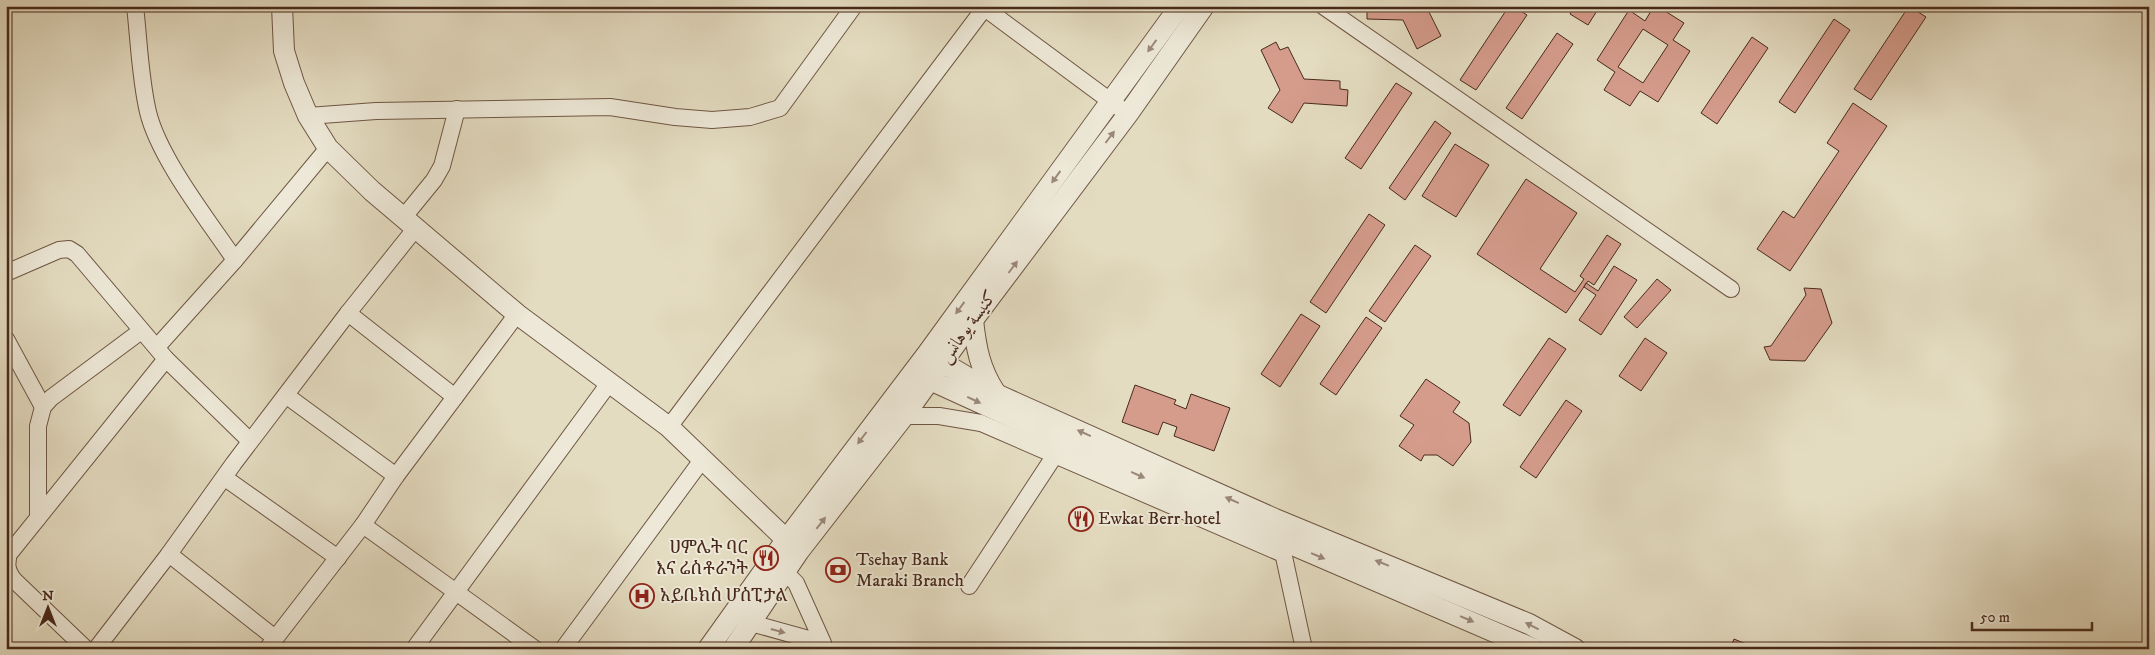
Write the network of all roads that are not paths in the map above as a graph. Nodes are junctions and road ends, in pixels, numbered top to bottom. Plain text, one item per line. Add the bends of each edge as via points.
1 (135, 6) edge
2 (282, 6) edge
3 (854, 6) edge
4 (1180, 6) edge
5 (1204, 6) edge
6 (1323, 6) edge
7 (984, 7) edge
8 (1111, 102) junction
9 (457, 109) junction
10 (1128, 114) junction
11 (308, 116) junction
12 (328, 148) junction
13 (409, 223) junction
14 (235, 260) junction
15 (6, 273) edge
16 (1731, 289) dead end
17 (348, 312) junction
18 (517, 314) junction
19 (973, 320) junction
20 (141, 330) junction
21 (6, 339) edge
22 (161, 353) junction
23 (928, 367) junction
24 (610, 382) junction
25 (996, 394) junction
26 (286, 396) junction
27 (455, 397) junction
28 (43, 407) junction
29 (904, 416) junction
30 (669, 427) junction
31 (250, 441) junction
32 (1055, 455) junction
33 (702, 460) junction
34 (396, 476) junction
35 (225, 478) junction
36 (38, 518) junction
37 (1275, 519) junction
38 (364, 525) junction
39 (792, 545) junction
40 (1282, 547) junction
41 (169, 554) junction
42 (338, 558) junction
43 (777, 568) junction
44 (969, 586) dead end
45 (457, 591) junction
46 (734, 611) junction
47 (751, 623) junction
48 (271, 644) edge
49 (827, 647) edge
50 (86, 649) edge
51 (96, 649) edge
52 (414, 649) edge
53 (535, 649) edge
54 (563, 649) edge
55 (708, 649) edge
56 (733, 649) edge
57 (1304, 649) edge
58 (1534, 649) edge
59 (1575, 649) edge

1 - 14 street via 148,113 157,137
2 - 11 street via 284,51
3 - 9 street via 780,108 750,117 675,118 610,107
4 -> 8 street
5 - 10 street, كنيسة يوهانس
6 - 16 street
7 - 8 street
7 - 30 street
8 - 10 street
8 -> 23 street
9 - 11 street
9 - 13 street via 442,166
19 -> 10 street, كنيسة يوهانس
11 - 12 street
12 - 13 street
12 - 14 street
13 - 17 street
13 - 18 street
14 - 22 street
15 - 20 street via 58,250 69,249 77,254
17 - 26 street
17 - 27 street
18 - 24 street
18 - 27 street
19 - 23 street, كنيسة يوهانس
19 - 25 street via 981,367
20 - 22 street
20 - 28 street
21 - 28 street
22 - 31 street
22 - 36 street
23 - 25 street
23 - 29 street, كنيسة يوهانس
23 -> 39 street
23 -> 40 street
24 - 30 street
24 - 45 street
37 -> 25 street
26 - 31 street
26 - 34 street
27 - 34 street
28 - 36 street via 38,426
29 - 32 street via 939,416 981,423
39 -> 29 street, كنيسة يوهانس
30 - 33 street
31 - 35 street
32 - 40 street
32 - 44 street
33 - 39 street
33 - 54 street
34 - 38 street
35 - 41 street
35 - 42 street
36 - 50 street via 9,554 8,573
37 - 40 street
59 -> 37 street via 1529,624
38 - 42 street
38 - 45 street
39 - 43 street
40 - 57 street
40 -> 58 street
41 - 48 street
41 - 51 street
42 - 48 street
43 - 46 street
43 - 47 street
43 - 49 street via 796,583
45 - 52 street
45 - 53 street
46 - 47 street
46 - 55 street
47 -> 49 street
47 - 56 street

